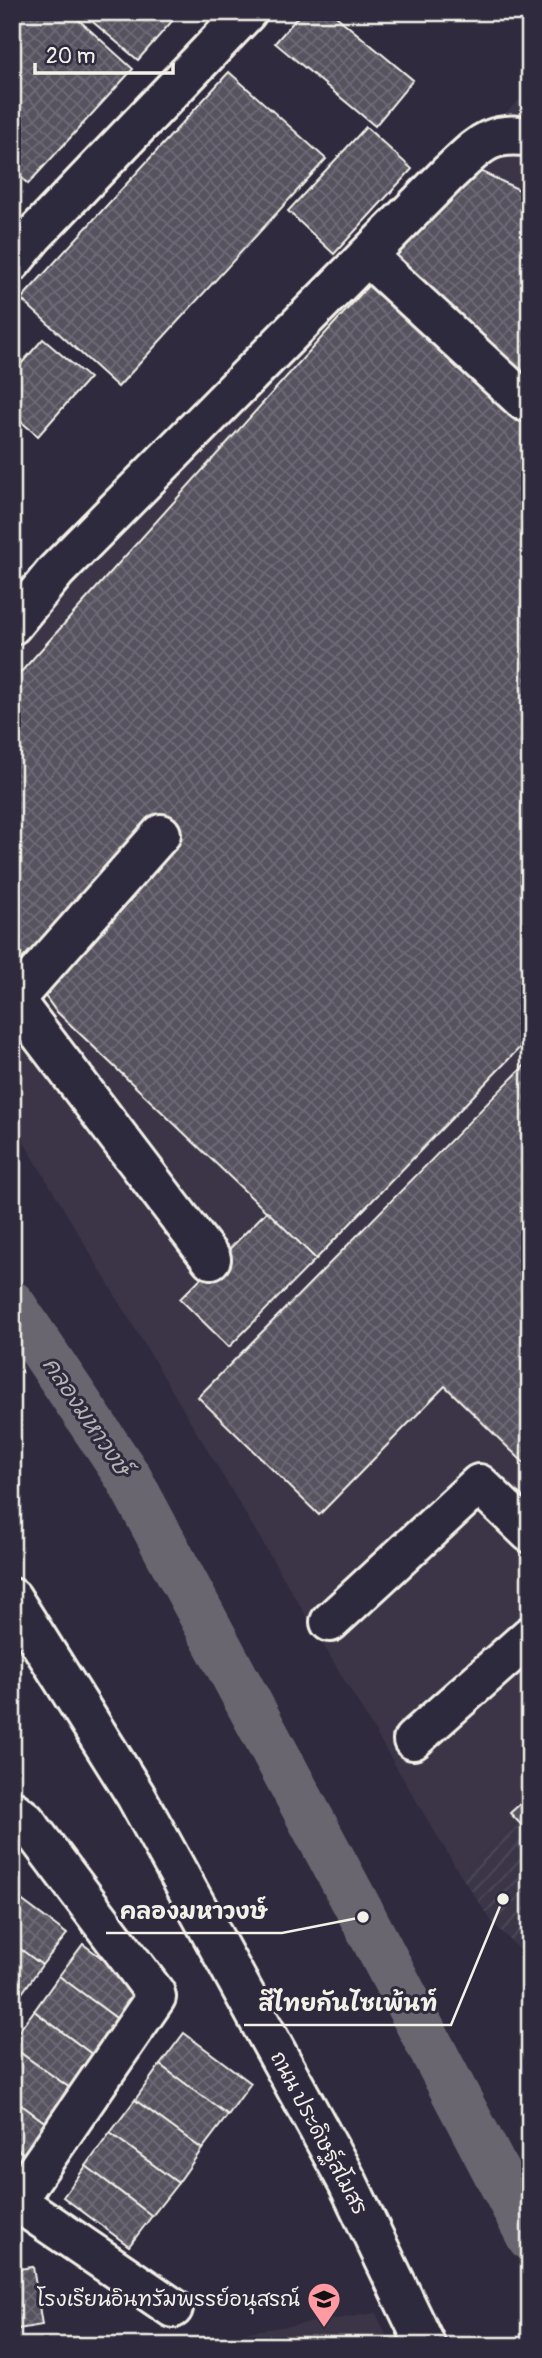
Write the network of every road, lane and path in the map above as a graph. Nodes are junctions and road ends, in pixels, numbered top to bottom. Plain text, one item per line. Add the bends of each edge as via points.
1 (247, 12) edge
2 (530, 137) edge
3 (367, 256) junction
4 (12, 262) edge
5 (523, 401) dead end
6 (12, 625) edge
7 (162, 834) dead end
8 (13, 998) edge
9 (211, 1259) dead end
10 (530, 1533) edge
11 (12, 1598) edge
12 (330, 1622) dead end
13 (530, 1636) edge
14 (413, 1741) dead end
15 (17, 1822) edge
16 (14, 2200) edge
17 (173, 2308) dead end
18 (426, 2346) edge

1 - 4 street
2 - 3 street via 509,134 486,139
3 - 5 street
3 - 6 street via 56,570
7 - 8 street
8 - 9 street
10 - 12 street via 479,1483
11 - 18 street, ถนน ประดิษฐ์สโมสร via 143,1808 346,2181
13 - 14 street
15 - 16 street via 156,1997
16 - 17 street

